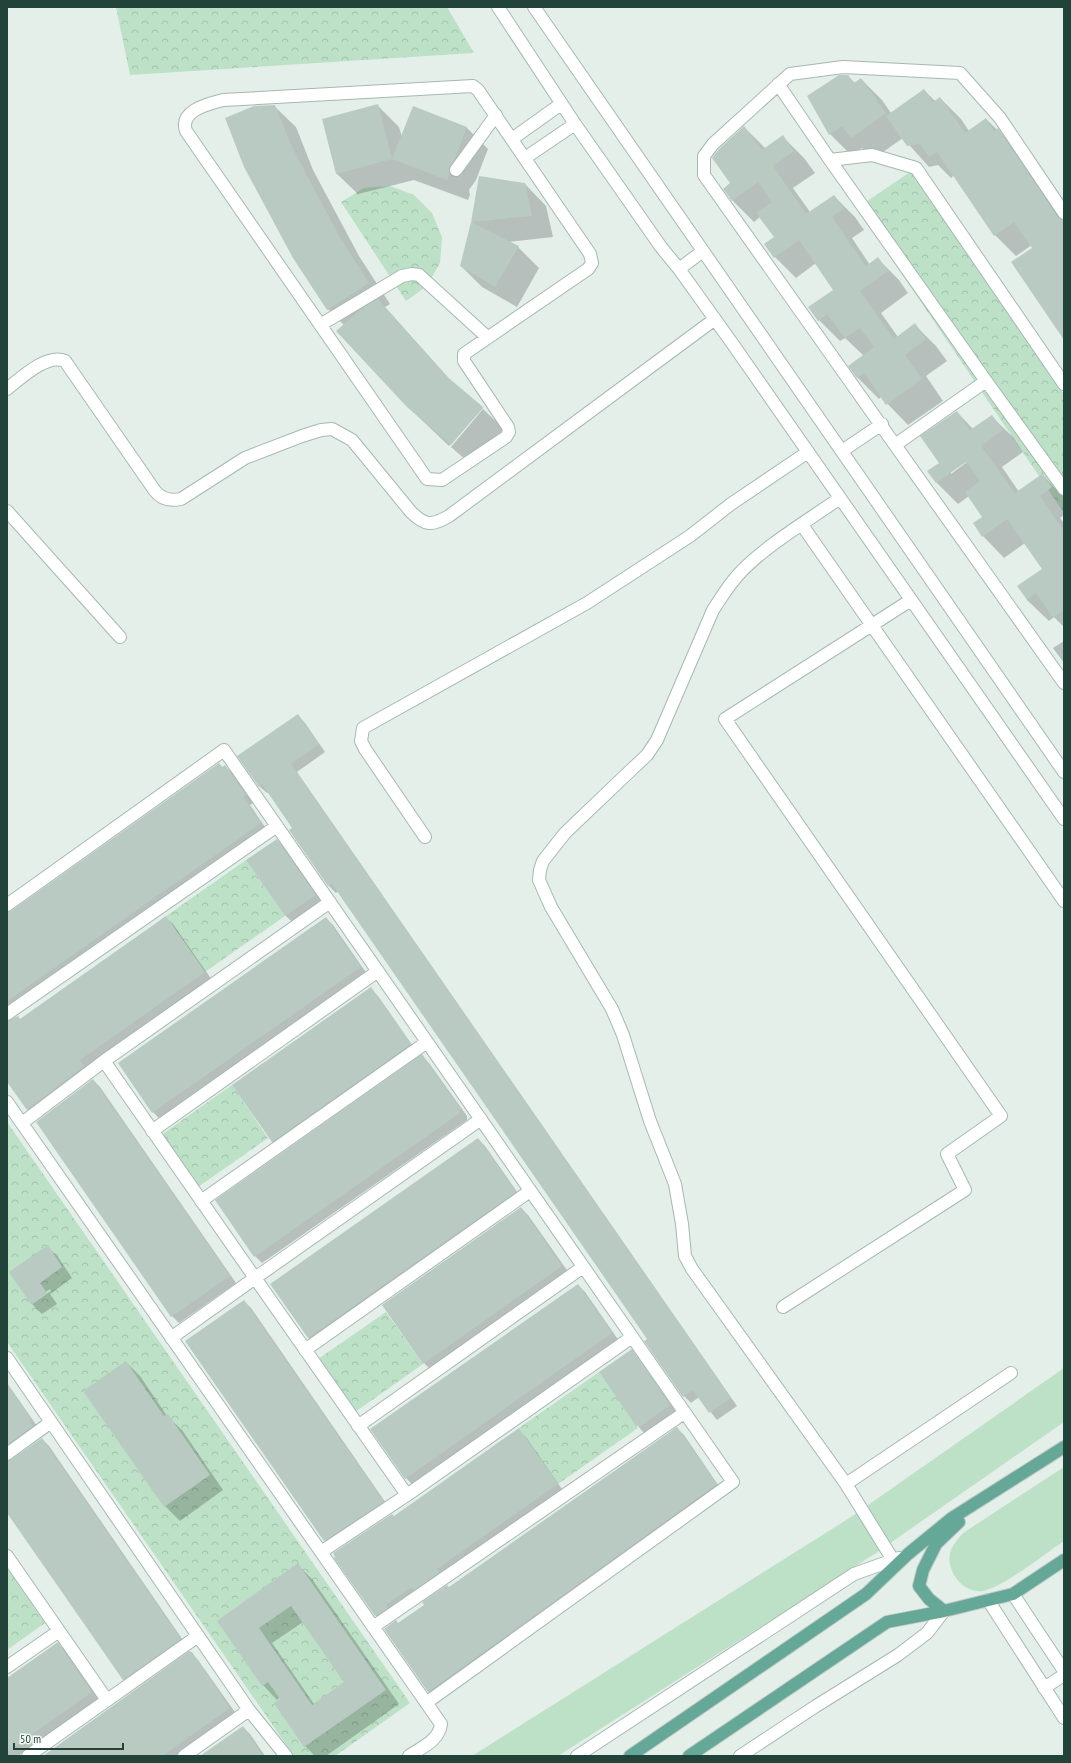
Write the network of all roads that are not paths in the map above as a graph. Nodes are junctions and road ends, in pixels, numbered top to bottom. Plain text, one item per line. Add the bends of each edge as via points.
1 (498, 7) edge
2 (534, 7) edge
3 (778, 84) junction
4 (561, 104) junction
5 (496, 115) junction
6 (575, 124) junction
7 (512, 139) junction
8 (525, 158) junction
9 (830, 160) junction
10 (456, 170) dead end
11 (1064, 213) edge
12 (703, 251) junction
13 (679, 269) junction
14 (715, 319) junction
15 (320, 325) junction
16 (487, 337) junction
17 (1062, 378) edge
18 (986, 380) junction
19 (7, 389) edge
20 (882, 424) junction
21 (895, 445) junction
22 (842, 451) junction
23 (808, 452) junction
24 (1064, 489) edge
25 (840, 498) junction
26 (7, 511) edge
27 (802, 525) junction
28 (912, 600) junction
29 (872, 625) junction
30 (120, 637) dead end
31 (1064, 683) edge
32 (1060, 756) edge
33 (1064, 772) edge
34 (1064, 819) edge
35 (277, 826) junction
36 (426, 837) dead end
37 (1064, 901) edge
38 (330, 902) junction
39 (7, 905) edge
40 (378, 971) junction
41 (7, 1014) edge
42 (427, 1042) junction
43 (104, 1061) junction
44 (7, 1102) edge
45 (480, 1119) junction
46 (22, 1123) junction
47 (152, 1131) junction
48 (530, 1191) junction
49 (201, 1201) junction
50 (583, 1267) junction
51 (255, 1278) junction
52 (783, 1307) dead end
53 (632, 1337) junction
54 (171, 1338) junction
55 (305, 1350) junction
56 (7, 1358) edge
57 (1011, 1373) dead end
58 (684, 1413) junction
59 (51, 1422) junction
60 (358, 1426) junction
61 (1064, 1447) edge
62 (7, 1454) edge
63 (846, 1484) junction
64 (407, 1495) junction
65 (975, 1504) junction
66 (321, 1552) junction
67 (908, 1554) junction
68 (7, 1558) edge
69 (893, 1560) junction
70 (1064, 1560) edge
71 (1013, 1594) junction
72 (988, 1600) junction
73 (944, 1610) junction
74 (372, 1627) junction
75 (59, 1630) junction
76 (198, 1636) junction
77 (7, 1667) edge
78 (1064, 1671) edge
79 (1064, 1675) edge
80 (1044, 1688) junction
81 (107, 1700) junction
82 (426, 1703) junction
83 (249, 1710) junction
84 (1064, 1718) edge
85 (28, 1756) edge
86 (184, 1756) edge
87 (286, 1756) edge
88 (409, 1756) edge
89 (577, 1756) edge
90 (630, 1756) edge
91 (689, 1756) edge
92 (740, 1756) edge

1 - 4 street
2 - 12 street
3 - 9 street
3 - 11 street via 790,74 843,67 960,73 1000,118
3 - 20 street via 713,144 704,156 704,175
4 - 6 street
4 - 7 street
5 - 7 street
5 - 10 street
5 - 15 street via 473,86 223,100 198,108 189,114 185,121 186,130
6 - 8 street
6 - 13 street
7 - 8 street
8 - 16 street via 590,254 592,263 588,269
9 - 17 street via 872,155 916,168
9 - 18 street
12 - 13 street
12 - 22 street
13 - 14 street
14 - 19 street via 449,516 430,524 420,520 412,512 352,440 332,429 302,436 245,458 181,499 164,499 155,492 65,361 59,358 49,360
14 - 23 street
15 - 16 street via 402,276 412,274 419,275
15 - 16 street via 427,479 433,480 442,480 508,434 508,427 464,361 464,354
18 - 21 street
18 - 24 street
20 - 21 street
20 - 22 street
21 - 31 street
22 - 32 street
23 - 25 street
23 - 36 street via 731,504 690,536 587,603 363,728 361,741 365,749
25 - 27 street
25 - 28 street
26 - 30 street
27 - 29 street
27 - 63 street via 761,554 724,591 713,610 657,740 646,755 565,833 543,861 539,880 550,907 612,1009 623,1035 650,1121 675,1184 685,1256
28 - 29 street
28 - 34 street
29 - 37 street
29 - 52 street via 725,719 1001,1116 948,1154 965,1190
32 - 33 street
35 - 38 street
35 - 39 street via 224,750
35 - 41 street
38 - 40 street
38 - 43 street
40 - 42 street
40 - 47 street
42 - 45 street
42 - 49 street
43 - 46 street
43 - 47 street
44 - 46 street
45 - 48 street
45 - 51 street
46 - 54 street
47 - 49 street
48 - 50 street
48 - 55 street
49 - 51 street
50 - 53 street
50 - 60 street
51 - 54 street
51 - 55 street
53 - 58 street
53 - 64 street
54 - 66 street
55 - 60 street
56 - 59 street
57 - 63 street
58 - 74 street
58 - 82 street via 733,1482
59 - 62 street
59 - 76 street
60 - 64 street
61 - 65 main road
63 - 69 street
64 - 66 street
65 - 67 main road via 952,1518
65 - 73 main road via 967,1516 936,1544 923,1570 919,1586 929,1599
66 - 74 street
67 - 69 street
67 - 90 main road via 866,1594
68 - 75 street
69 - 89 street via 854,1574
70 - 71 main road
71 - 72 main road
71 - 78 street
72 - 73 main road
72 - 80 street
73 - 91 main road via 887,1622
73 - 92 street via 927,1633 898,1656
74 - 82 street
75 - 77 street
75 - 81 street
76 - 81 street
76 - 83 street
79 - 80 street
80 - 84 street
81 - 85 street
82 - 88 street via 441,1724 440,1733
83 - 86 street
83 - 87 street

